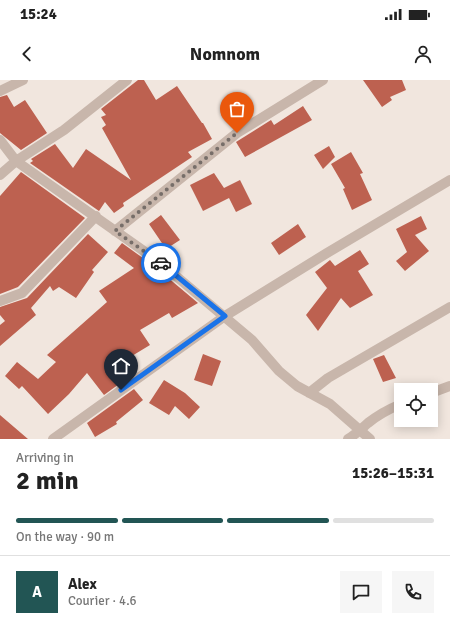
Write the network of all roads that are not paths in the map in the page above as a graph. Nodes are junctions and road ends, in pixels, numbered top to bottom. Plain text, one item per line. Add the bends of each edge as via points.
1 (23, 80) edge
2 (127, 80) edge
3 (323, 80) edge
4 (0, 91) edge
5 (0, 140) edge
6 (16, 161) junction
7 (0, 175) edge
8 (450, 180) edge
9 (96, 216) junction
10 (115, 231) junction
11 (0, 301) edge
12 (450, 306) edge
13 (225, 316) junction
14 (450, 386) edge
15 (438, 390) edge
16 (310, 393) junction
17 (394, 407) edge
18 (360, 432) junction
19 (54, 439) edge
20 (348, 439) edge
21 (370, 439) edge

1 - 4 street
2 - 6 street via 64,130
3 - 10 street via 237,133
5 - 6 street
6 - 7 street
6 - 9 street
8 - 13 street
9 - 10 street
9 - 11 street via 22,293
10 - 13 street via 158,261
12 - 16 street via 328,378
13 - 16 street via 252,340 279,371
13 - 19 street
14 - 15 street
16 - 18 street via 330,404
17 - 18 street via 372,420
18 - 20 street
18 - 21 street

